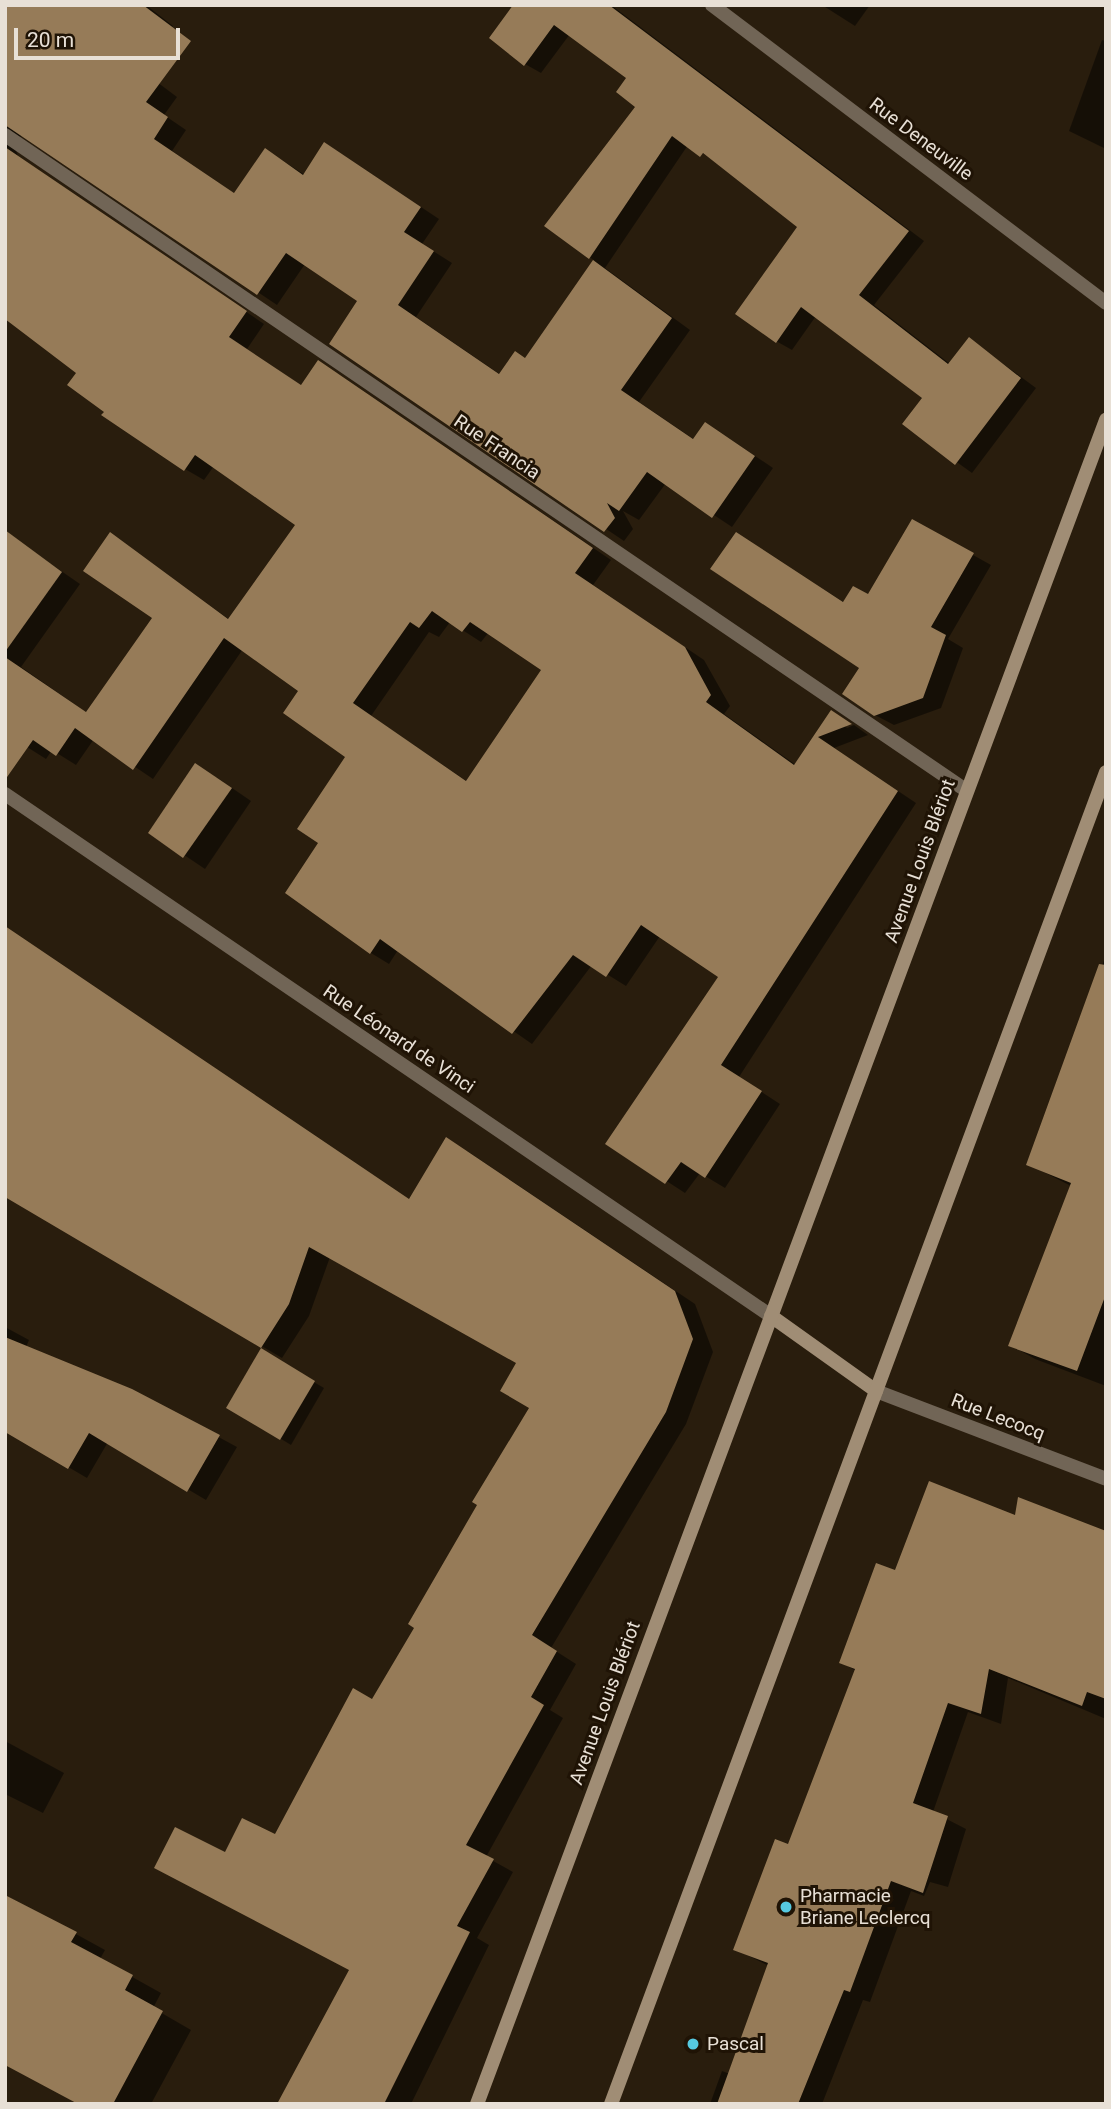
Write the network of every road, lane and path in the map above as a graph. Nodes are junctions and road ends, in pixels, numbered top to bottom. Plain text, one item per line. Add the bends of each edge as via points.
1 (712, 5) edge
2 (5, 135) edge
3 (1106, 303) edge
4 (1106, 420) edge
5 (1106, 772) edge
6 (967, 791) junction
7 (5, 794) edge
8 (771, 1317) junction
9 (876, 1391) junction
10 (1106, 1479) edge
11 (477, 2104) edge
12 (611, 2104) edge

1 - 3 street, Rue Deneuville
2 - 6 street, Rue Francia
4 - 6 street, Avenue Louis Blériot
5 - 9 street
6 - 8 street, Avenue Louis Blériot
7 - 8 street, Rue Léonard de Vinci
8 - 9 street
8 - 11 street, Avenue Louis Blériot
9 - 10 street, Rue Lecocq
9 - 12 street

